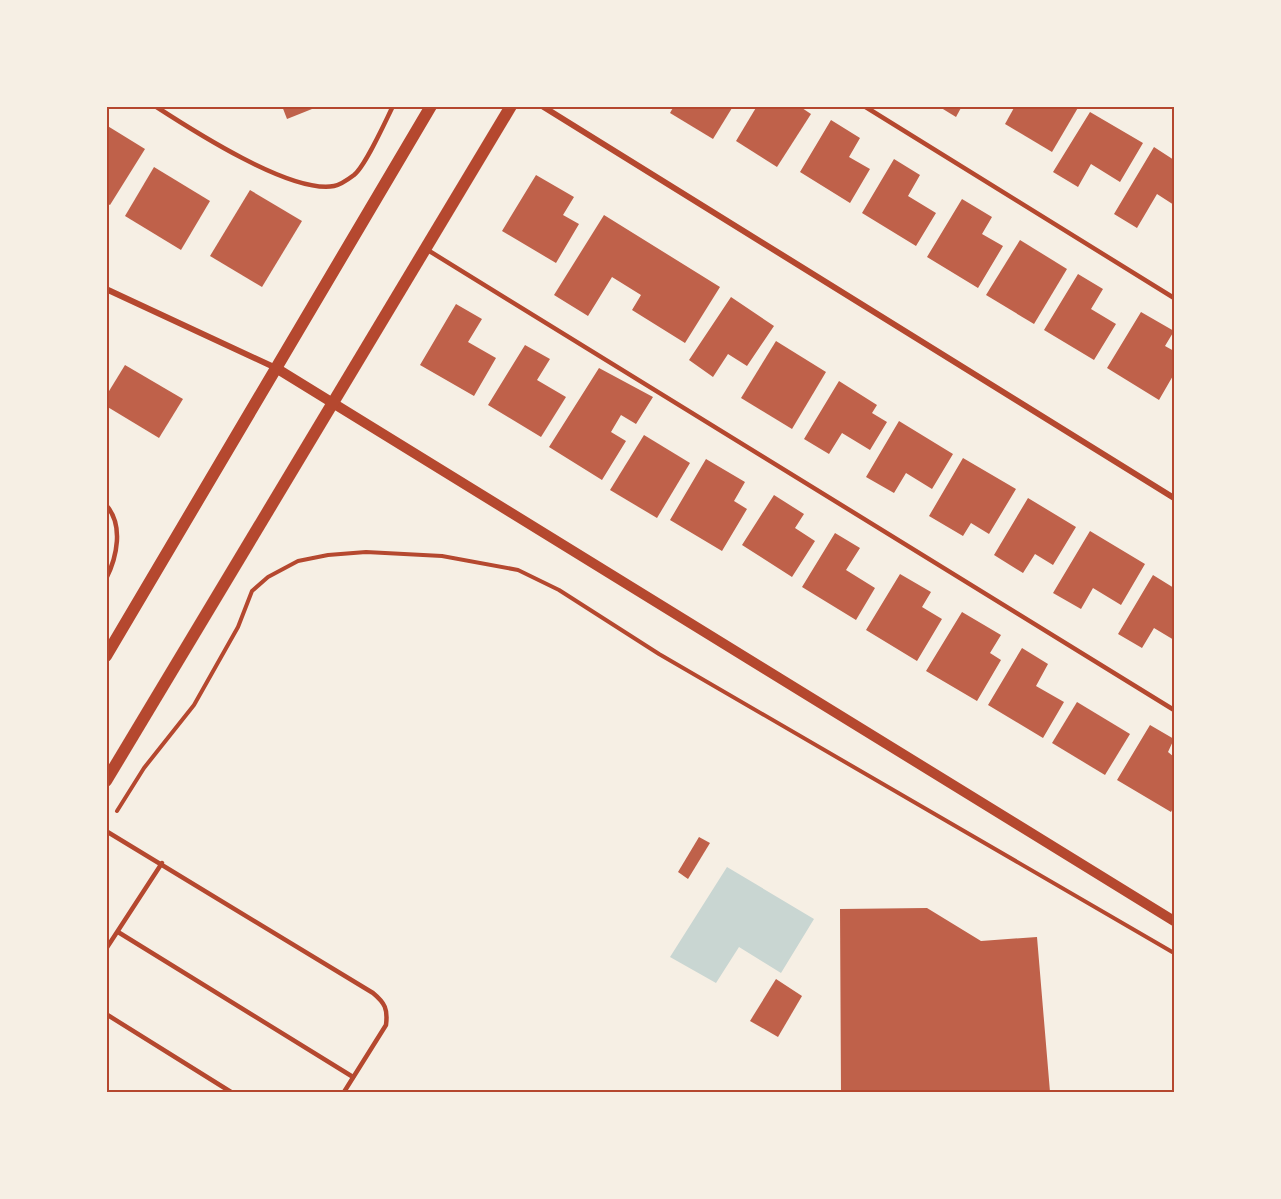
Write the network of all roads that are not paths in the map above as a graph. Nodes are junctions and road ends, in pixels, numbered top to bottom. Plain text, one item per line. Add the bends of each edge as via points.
1 (155, 106) edge
2 (393, 106) edge
3 (431, 106) edge
4 (511, 106) edge
5 (542, 106) edge
6 (864, 106) edge
7 (426, 249) junction
8 (106, 289) edge
9 (1174, 298) edge
10 (276, 368) junction
11 (333, 404) junction
12 (1174, 498) edge
13 (106, 505) edge
14 (106, 579) edge
15 (106, 656) edge
16 (1174, 710) edge
17 (106, 781) edge
18 (106, 831) edge
19 (162, 864) junction
20 (1174, 921) edge
21 (118, 932) junction
22 (106, 949) edge
23 (106, 1014) edge
24 (353, 1077) junction
25 (231, 1092) edge
26 (344, 1092) edge

1 - 2 lane via 263,168 306,183 334,186 356,174
3 - 10 main road
4 - 7 main road
5 - 12 street
6 - 9 lane
7 - 11 main road
7 - 16 lane
8 - 10 street
10 - 11 street
10 - 15 main road
11 - 17 main road
11 - 20 street
13 - 14 lane via 117,523 115,556
18 - 19 lane
19 - 21 lane
19 - 24 lane via 384,1003 386,1025
21 - 22 lane
21 - 24 lane
23 - 25 lane
24 - 26 lane

